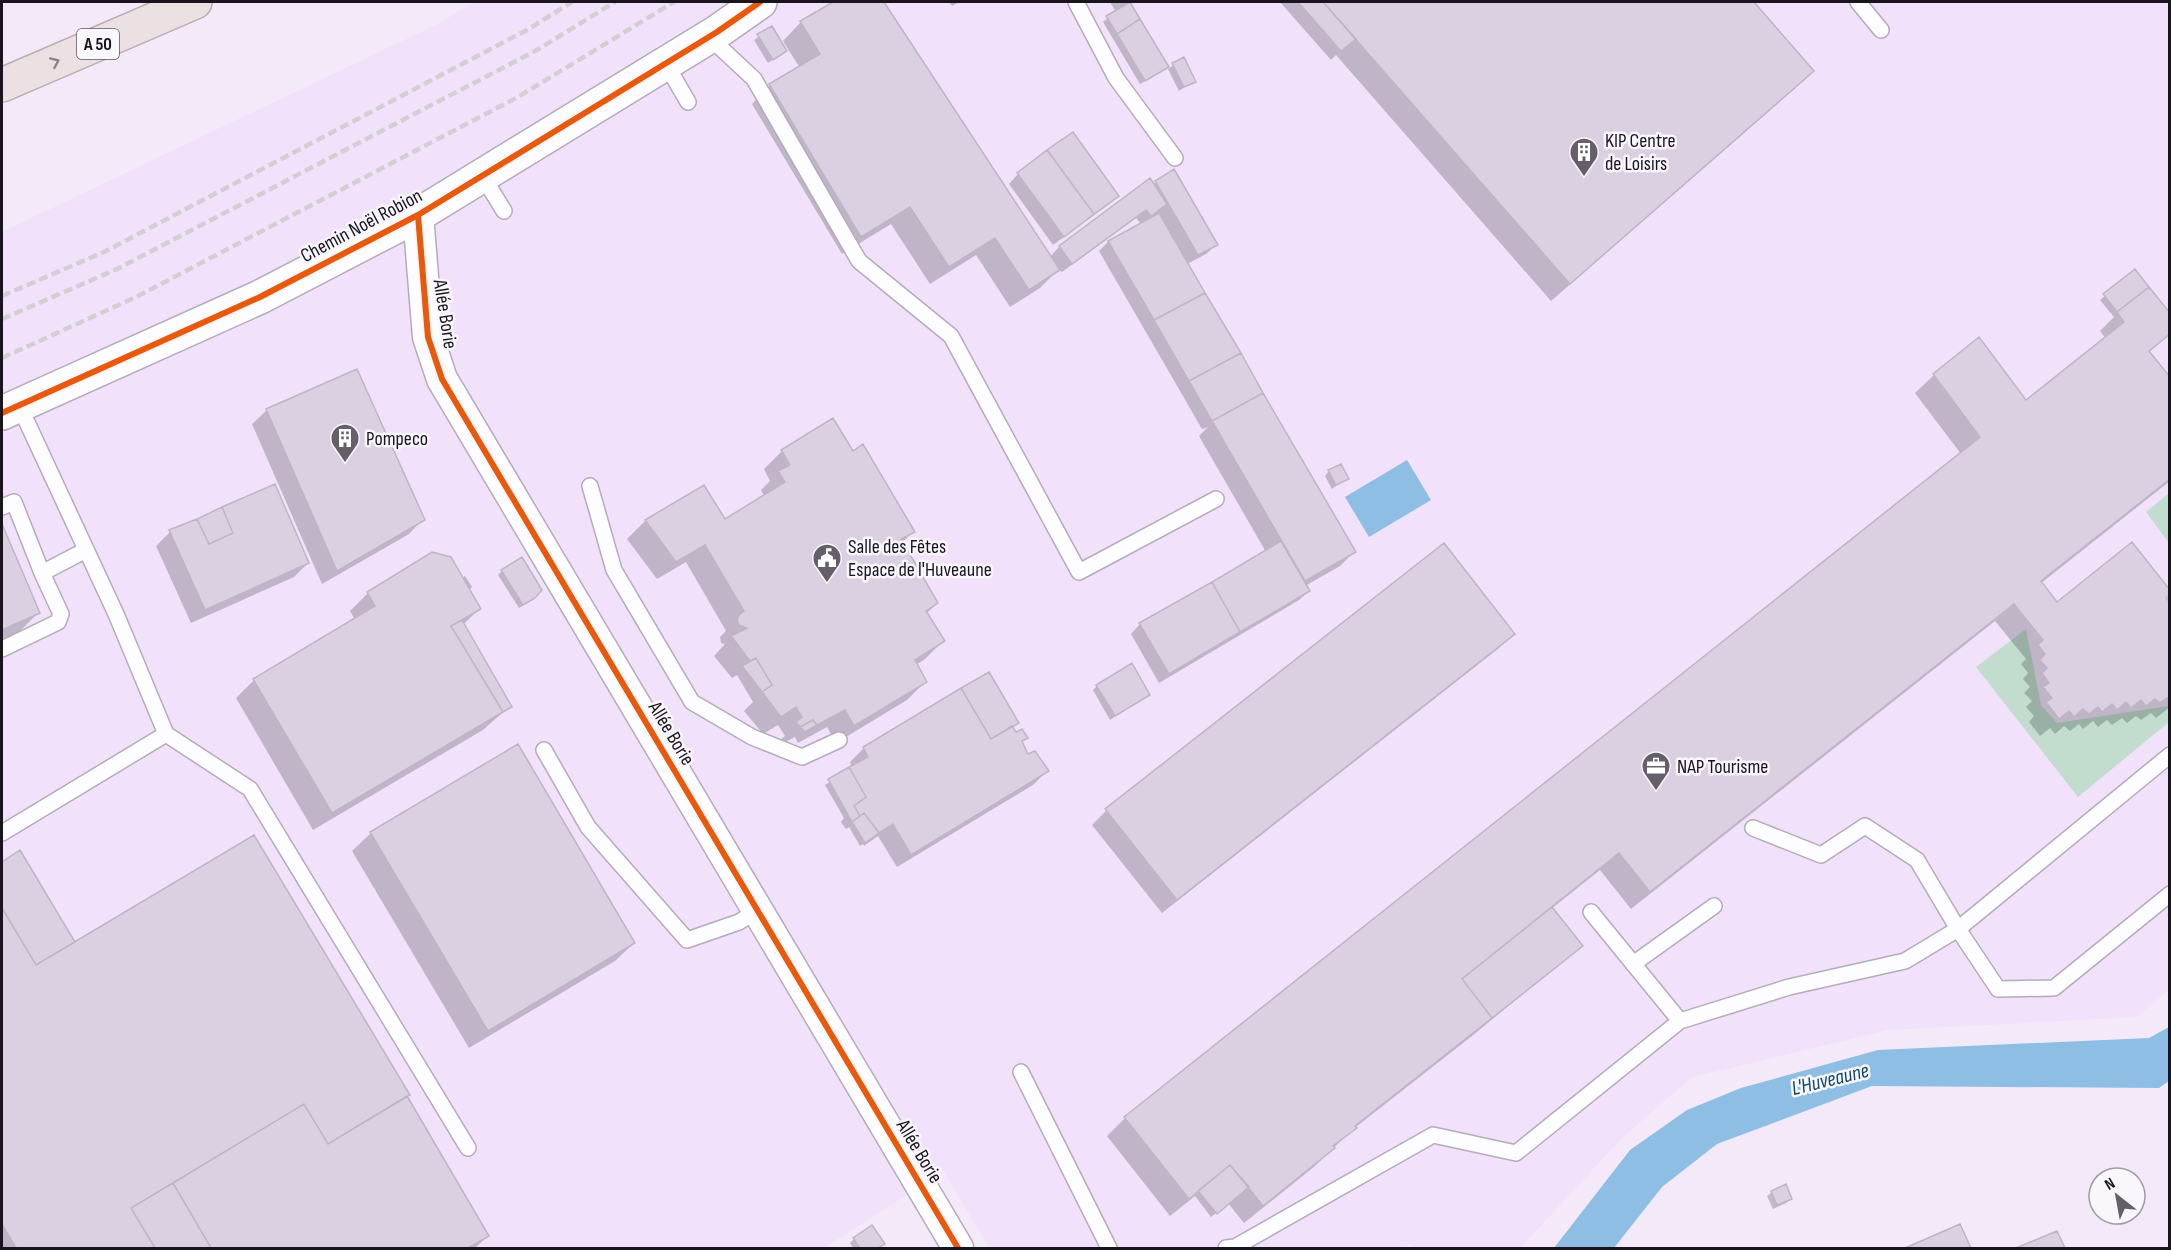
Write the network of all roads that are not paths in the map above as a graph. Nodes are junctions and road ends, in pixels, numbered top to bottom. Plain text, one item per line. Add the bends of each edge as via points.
1 (195, 2) edge
2 (760, 2) edge
3 (1076, 2) edge
4 (1858, 2) edge
5 (1881, 30) dead end
6 (713, 35) junction
7 (666, 64) junction
8 (5, 84) edge
9 (688, 102) dead end
10 (1175, 158) dead end
11 (482, 176) junction
12 (504, 211) dead end
13 (418, 215) junction
14 (10, 409) edge
15 (590, 486) dead end
16 (1216, 499) dead end
17 (2, 507) edge
18 (86, 550) junction
19 (42, 573) junction
20 (2, 649) edge
21 (166, 734) junction
22 (839, 740) dead end
23 (544, 750) dead end
24 (2169, 755) edge
25 (1752, 828) dead end
26 (2, 833) edge
27 (2169, 894) edge
28 (1714, 906) dead end
29 (758, 910) junction
30 (1591, 912) dead end
31 (1958, 929) junction
32 (1633, 964) junction
33 (1680, 1021) junction
34 (1021, 1072) dead end
35 (468, 1148) dead end
36 (958, 1248) edge
37 (1109, 1248) edge
38 (1227, 1248) edge

8 -> 1 highway, A 50
2 - 6 street, Chemin Noël Robion
3 - 10 lane via 1116,78
4 - 5 lane
6 - 7 street, Chemin Noël Robion
6 - 16 lane via 754,79 859,261 951,336 1079,572
7 - 9 lane
7 - 11 street, Chemin Noël Robion
11 - 12 lane
11 - 13 street, Chemin Noël Robion
13 - 14 street, Chemin Noël Robion via 260,297
13 - 29 street, Allée Borie via 428,337 442,379
14 - 18 lane
15 - 22 lane via 614,570 692,702 752,737 802,758
17 - 19 lane via 14,502
18 - 19 lane
18 - 21 lane
19 - 20 lane via 61,614 58,622
21 - 26 lane
21 - 35 lane via 250,789
23 - 29 lane via 588,827 687,940 739,922
24 - 31 lane
25 - 31 lane via 1821,855 1865,826 1917,860
27 - 31 lane via 2054,988 1998,989
28 - 32 lane
29 - 36 street, Allée Borie
30 - 32 lane
31 - 33 lane via 1905,961 1789,987
32 - 33 lane
33 - 38 lane via 1516,1153 1433,1135
34 - 37 lane

